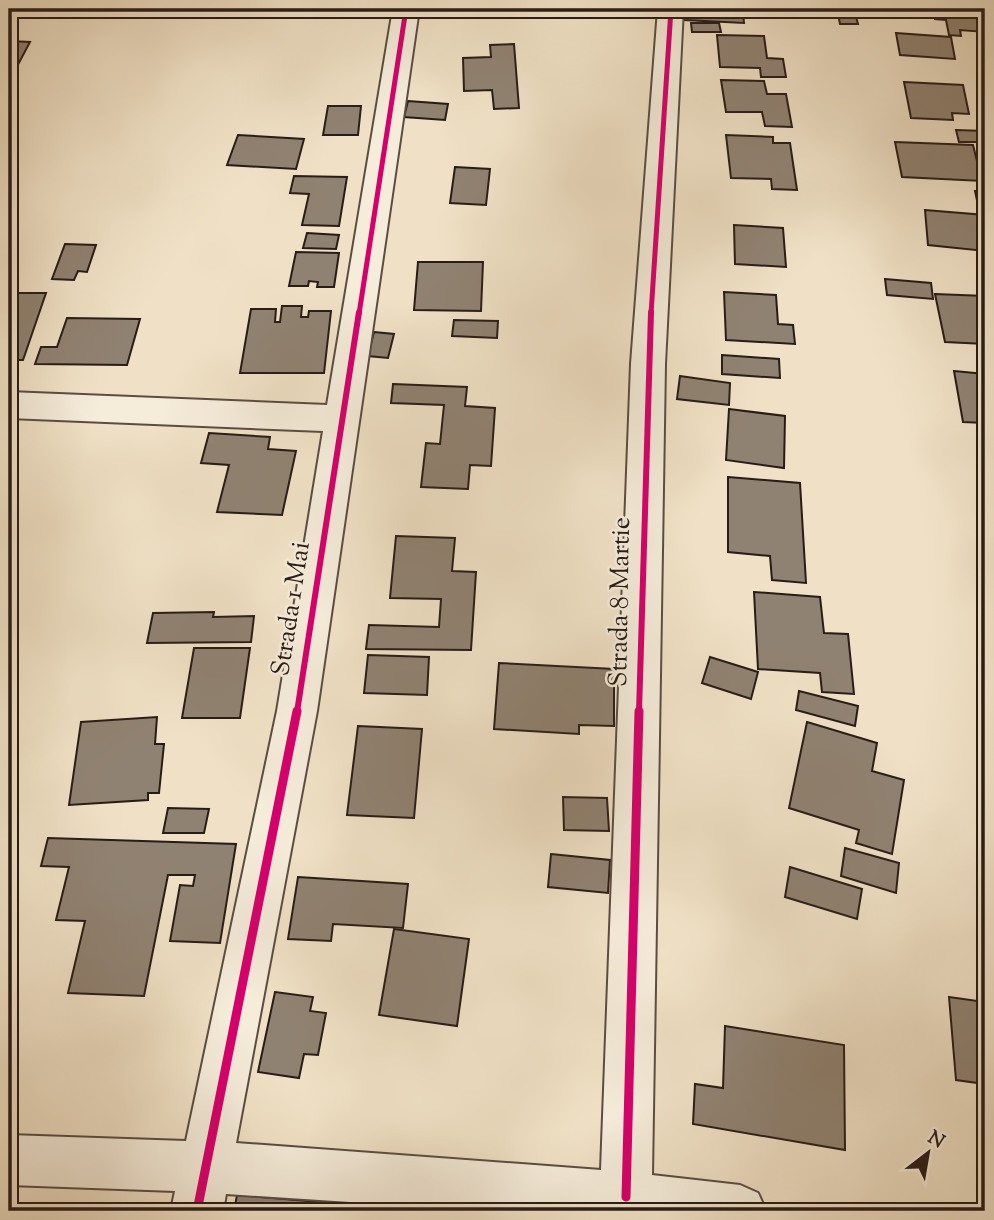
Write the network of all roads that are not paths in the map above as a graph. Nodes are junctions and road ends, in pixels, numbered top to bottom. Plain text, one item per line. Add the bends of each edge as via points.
1 (406, 9) edge
2 (671, 9) edge
3 (9, 405) edge
4 (343, 419) junction
5 (9, 1160) edge
6 (202, 1188) edge
7 (626, 1198) junction
8 (564, 1202) edge
9 (740, 1211) edge

1 - 4 street, Strada 1 Mai
2 - 7 street, Strada 8 Martie via 648,364
3 - 4 street
4 - 6 street, Strada 1 Mai via 297,711
5 - 6 street
6 - 8 street
7 - 8 street
7 - 9 street

